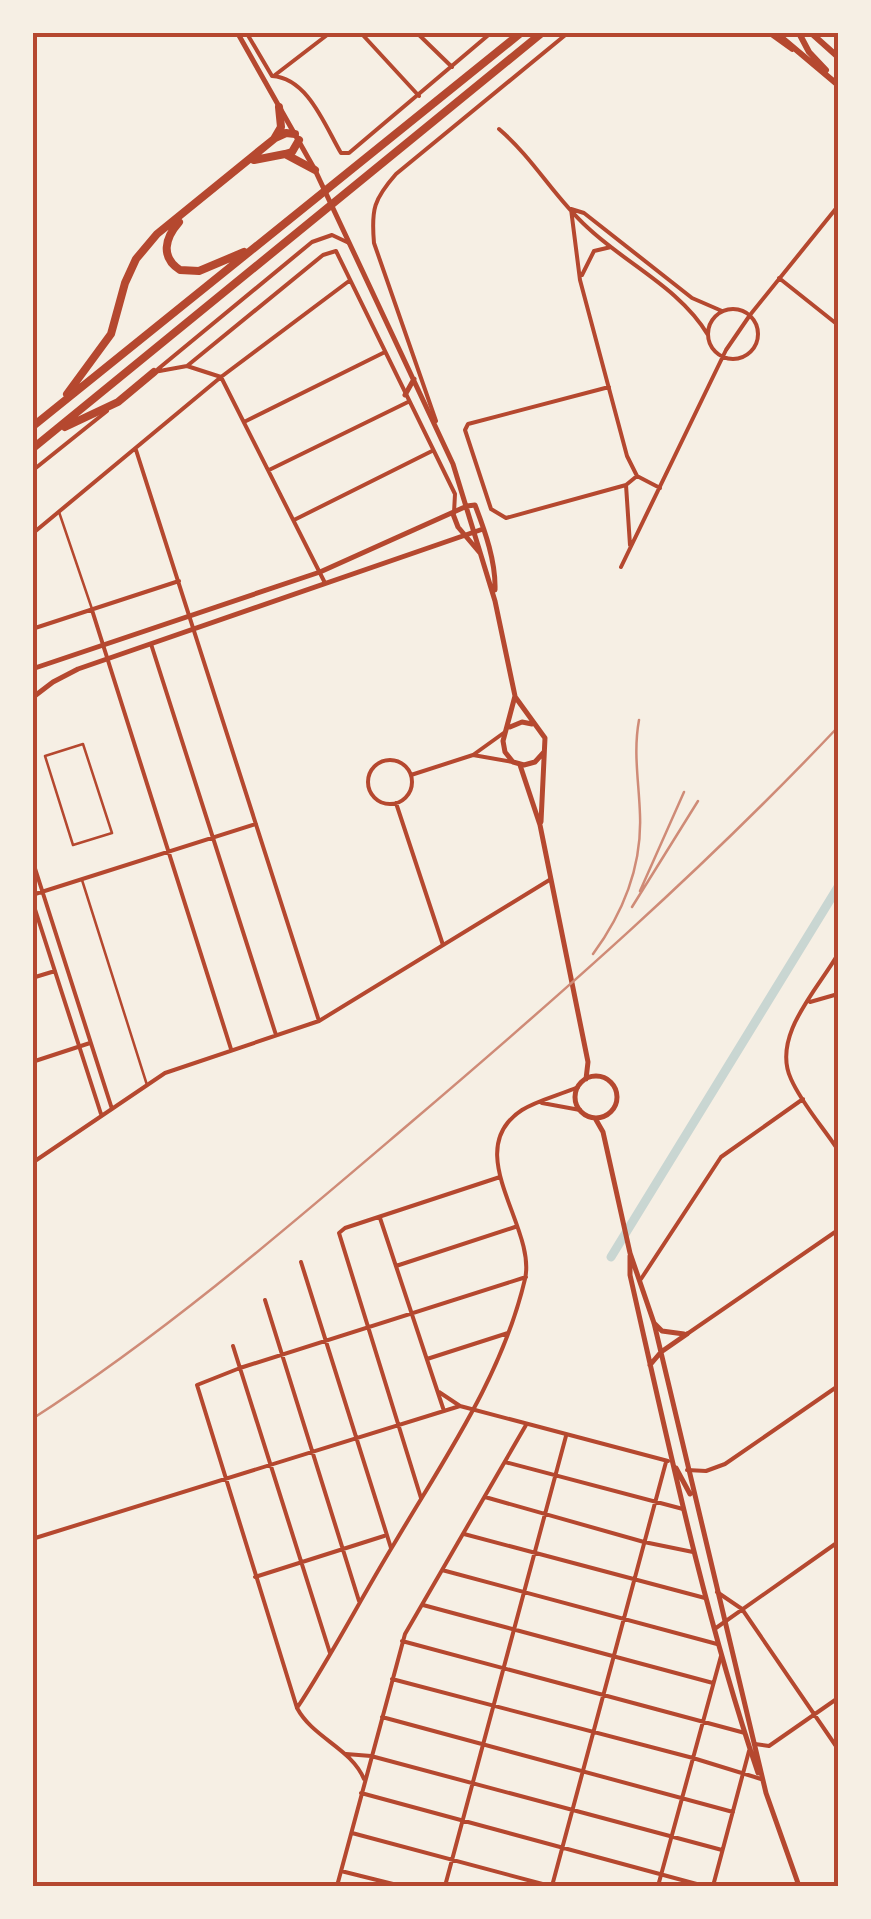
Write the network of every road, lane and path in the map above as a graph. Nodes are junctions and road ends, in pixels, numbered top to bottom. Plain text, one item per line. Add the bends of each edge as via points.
1 (237, 32) edge
2 (246, 32) edge
3 (331, 32) edge
4 (360, 32) edge
5 (416, 32) edge
6 (514, 32) edge
7 (522, 32) edge
8 (543, 32) edge
9 (551, 32) edge
10 (569, 32) edge
11 (767, 32) edge
12 (775, 32) edge
13 (810, 32) edge
14 (489, 34) edge
15 (800, 35) edge
16 (497, 50) junction
17 (838, 57) edge
18 (452, 67) junction
19 (272, 76) junction
20 (838, 85) edge
21 (419, 96) junction
22 (279, 107) junction
23 (454, 108) junction
24 (499, 129) dead end
25 (297, 137) junction
26 (274, 139) junction
27 (285, 154) junction
28 (250, 162) junction
29 (315, 170) junction
30 (838, 206) edge
31 (572, 209) junction
32 (185, 214) junction
33 (350, 243) junction
34 (257, 245) junction
35 (611, 248) junction
36 (779, 278) junction
37 (350, 280) junction
38 (580, 280) junction
39 (722, 311) junction
40 (750, 314) junction
41 (838, 325) edge
42 (708, 335) junction
43 (385, 352) junction
44 (723, 358) junction
45 (187, 366) junction
46 (154, 372) junction
47 (221, 378) junction
48 (414, 379) junction
49 (610, 387) junction
50 (407, 398) junction
51 (118, 402) junction
52 (58, 406) junction
53 (245, 421) junction
54 (32, 427) edge
55 (51, 434) junction
56 (440, 435) junction
57 (32, 449) edge
58 (136, 450) junction
59 (432, 451) junction
60 (269, 470) junction
61 (32, 471) edge
62 (638, 476) junction
63 (626, 485) junction
64 (660, 488) junction
65 (467, 506) junction
66 (59, 512) junction
67 (454, 514) junction
68 (294, 520) junction
69 (479, 531) junction
70 (32, 534) edge
71 (464, 535) junction
72 (630, 547) junction
73 (482, 556) junction
74 (621, 567) dead end
75 (320, 572) junction
76 (179, 582) junction
77 (326, 583) junction
78 (495, 601) junction
79 (92, 610) junction
80 (190, 616) junction
81 (194, 629) junction
82 (32, 630) edge
83 (150, 644) junction
84 (103, 647) junction
85 (107, 659) junction
86 (32, 669) edge
87 (515, 696) junction
88 (32, 698) edge
89 (535, 724) junction
90 (507, 731) junction
91 (544, 752) junction
92 (473, 755) junction
93 (517, 763) junction
94 (411, 775) junction
95 (396, 803) junction
96 (256, 824) junction
97 (540, 825) junction
98 (112, 833) joint
99 (212, 838) junction
100 (168, 852) junction
101 (32, 859) edge
102 (551, 879) junction
103 (82, 880) junction
104 (43, 892) junction
105 (32, 898) edge
106 (443, 945) junction
107 (838, 954) edge
108 (55, 971) junction
109 (32, 978) edge
110 (838, 994) edge
111 (808, 1002) junction
112 (319, 1021) junction
113 (276, 1035) junction
114 (90, 1043) junction
115 (79, 1047) junction
116 (231, 1049) junction
117 (32, 1062) edge
118 (588, 1062) junction
119 (598, 1076) junction
120 (586, 1079) junction
121 (148, 1086) junction
122 (578, 1087) junction
123 (803, 1098) junction
124 (538, 1103) junction
125 (112, 1109) junction
126 (580, 1110) junction
127 (101, 1116) junction
128 (607, 1116) junction
129 (595, 1118) junction
130 (603, 1132) junction
131 (838, 1150) edge
132 (32, 1162) edge
133 (500, 1177) junction
134 (380, 1218) junction
135 (517, 1226) junction
136 (838, 1230) edge
137 (630, 1252) junction
138 (301, 1262) dead end
139 (396, 1266) junction
140 (526, 1277) junction
141 (641, 1280) junction
142 (264, 1300) dead end
143 (412, 1314) junction
144 (654, 1323) junction
145 (368, 1326) junction
146 (508, 1332) junction
147 (687, 1334) junction
148 (326, 1341) junction
149 (233, 1346) dead end
150 (661, 1352) junction
151 (283, 1355) junction
152 (426, 1359) junction
153 (650, 1366) junction
154 (240, 1368) junction
155 (838, 1386) edge
156 (439, 1392) junction
157 (460, 1406) junction
158 (474, 1410) junction
159 (444, 1411) junction
160 (398, 1425) junction
161 (526, 1425) junction
162 (566, 1436) junction
163 (356, 1439) junction
164 (312, 1452) junction
165 (669, 1461) junction
166 (505, 1462) junction
167 (270, 1466) junction
168 (688, 1470) junction
169 (555, 1477) junction
170 (224, 1480) junction
171 (421, 1498) junction
172 (485, 1498) junction
173 (655, 1503) junction
174 (696, 1505) junction
175 (683, 1509) junction
176 (545, 1514) junction
177 (464, 1534) junction
178 (386, 1535) junction
179 (32, 1538) edge
180 (644, 1542) junction
181 (838, 1542) edge
182 (391, 1548) junction
183 (343, 1549) junction
184 (694, 1552) junction
185 (534, 1554) junction
186 (300, 1562) junction
187 (442, 1570) junction
188 (256, 1578) junction
189 (634, 1581) junction
190 (525, 1592) junction
191 (716, 1592) junction
192 (705, 1598) junction
193 (359, 1602) junction
194 (422, 1605) junction
195 (742, 1609) junction
196 (624, 1618) junction
197 (723, 1620) junction
198 (514, 1630) junction
199 (713, 1631) junction
200 (402, 1641) junction
201 (717, 1644) junction
202 (330, 1653) junction
203 (720, 1656) junction
204 (614, 1657) junction
205 (504, 1668) junction
206 (392, 1680) junction
207 (713, 1683) junction
208 (604, 1696) junction
209 (838, 1698) edge
210 (494, 1706) junction
211 (298, 1708) junction
212 (815, 1714) junction
213 (382, 1718) junction
214 (703, 1722) junction
215 (594, 1732) junction
216 (745, 1733) junction
217 (484, 1744) junction
218 (752, 1746) junction
219 (838, 1749) edge
220 (346, 1754) junction
221 (370, 1756) junction
222 (693, 1758) junction
223 (583, 1772) junction
224 (743, 1774) junction
225 (364, 1780) junction
226 (760, 1780) junction
227 (473, 1784) junction
228 (361, 1793) junction
229 (766, 1793) junction
230 (682, 1798) junction
231 (572, 1810) junction
232 (733, 1812) junction
233 (463, 1821) junction
234 (350, 1833) junction
235 (672, 1836) junction
236 (562, 1849) junction
237 (722, 1850) junction
238 (452, 1861) junction
239 (341, 1871) junction
240 (661, 1876) junction
241 (337, 1886) edge
242 (401, 1886) edge
243 (445, 1886) edge
244 (551, 1886) edge
245 (658, 1886) edge
246 (704, 1886) edge
247 (712, 1886) edge
248 (799, 1886) edge

1 - 22 street
2 - 19 street
3 - 19 street
4 - 21 street
5 - 18 street
6 - 16 highway
7 - 16 highway
8 - 23 highway
9 - 23 highway
10 - 56 street via 396,174 372,214 374,243
11 - 20 street
12 - 20 highway
13 - 17 highway
14 - 18 street
15 - 20 highway
16 - 34 highway
18 - 21 street
19 - 21 street via 302,90 341,153
22 - 25 street
22 - 26 highway via 282,126
23 - 55 highway
24 - 31 street
25 - 26 highway
25 - 27 highway
25 - 29 street
26 - 28 highway
27 - 28 highway
27 - 29 highway
28 - 32 highway
29 - 33 street
30 - 36 street
31 - 35 street
31 - 38 street
31 - 39 street via 692,298
32 - 34 highway via 166,249 180,270 213,266
32 - 52 highway via 136,258 111,334
33 - 46 street via 332,235 312,242
33 - 48 street
34 - 52 highway
35 - 38 street via 587,259
35 - 42 street via 686,305
36 - 40 street
36 - 41 street
37 - 43 street
37 - 45 street via 336,251 323,255
37 - 47 street
38 - 49 street
39 - 40 street
39 - 42 street
40 - 44 street
40 - 44 street via 759,331 754,349 741,358
42 - 44 street
43 - 50 street
43 - 53 street
44 - 64 street
45 - 46 street
45 - 47 street
46 - 51 highway
47 - 53 street
47 - 58 street
48 - 50 street
48 - 56 street
49 - 62 street via 626,456
49 - 63 street via 465,430 498,516
50 - 59 street
50 - 60 street
51 - 55 highway
51 - 61 street
52 - 54 highway
53 - 60 street
55 - 57 highway
56 - 65 street
58 - 66 street
58 - 76 street
59 - 67 street via 455,494
59 - 68 street
60 - 68 street
62 - 63 street
62 - 64 street
63 - 72 street
64 - 72 street
65 - 67 street
65 - 69 street
66 - 70 street
66 - 79 street
67 - 71 street
67 - 75 street
68 - 75 street
69 - 71 street
69 - 73 street
69 - 78 street via 496,574
71 - 73 street
71 - 77 street
72 - 74 street
73 - 78 street
75 - 77 street
75 - 80 street
76 - 79 street
76 - 80 street
77 - 81 street
78 - 87 street
79 - 82 street
79 - 84 street
80 - 81 street
80 - 84 street
81 - 83 street
81 - 96 street
83 - 85 street
83 - 99 street
84 - 85 street
84 - 86 street
85 - 88 street
85 - 100 street
87 - 89 street
87 - 90 street
89 - 90 street via 522,722
89 - 91 street via 545,738
90 - 92 street
90 - 93 street via 503,749
91 - 93 street via 535,762
91 - 97 street
92 - 93 street
92 - 94 street
93 - 97 street
94 - 95 street via 411,789
94 - 95 street via 390,760 370,773 375,798
95 - 106 street
96 - 99 street
96 - 112 street
97 - 102 street
98 - 98 street via 73,844 46,756 83,744
99 - 100 street
99 - 113 street
100 - 103 street
100 - 116 street
101 - 104 street
102 - 106 street
102 - 118 street
103 - 104 street
103 - 121 street
104 - 105 street
104 - 114 street
105 - 108 street
106 - 112 street
107 - 111 street
108 - 109 street
108 - 115 street
110 - 111 street
111 - 123 street via 787,1042 788,1072
112 - 113 street
113 - 116 street
114 - 115 street
114 - 125 street
115 - 117 street
115 - 127 street
116 - 121 street via 178,1067
118 - 119 street
118 - 120 street
119 - 120 street
119 - 128 street via 617,1092
120 - 122 street
121 - 125 street
122 - 124 street
122 - 126 street
123 - 131 street
123 - 141 street via 721,1157
124 - 126 street
124 - 133 street via 518,1113 500,1138
125 - 127 street
126 - 129 street
127 - 132 street
128 - 129 street
128 - 130 street
129 - 130 street
130 - 137 street
133 - 134 street
133 - 135 street
134 - 139 street
134 - 145 street via 339,1235
135 - 139 street
135 - 140 street
136 - 147 street
137 - 141 street
137 - 153 street
138 - 148 street
139 - 143 street
140 - 143 street
140 - 146 street
141 - 144 street
142 - 151 street
143 - 145 street
143 - 152 street
144 - 147 street
144 - 150 street
145 - 148 street
145 - 160 street
146 - 152 street
146 - 158 street
147 - 150 street
148 - 151 street
148 - 163 street
149 - 154 street
150 - 153 street
150 - 168 street
151 - 154 street
151 - 164 street
152 - 156 street
153 - 165 street
154 - 167 street
154 - 170 street via 197,1385
155 - 168 street via 726,1464
156 - 157 street
156 - 159 street
157 - 158 street
157 - 159 street
158 - 161 street
158 - 171 street
159 - 160 street
160 - 163 street
160 - 171 street
161 - 162 street
161 - 166 street
162 - 165 street
162 - 169 street
163 - 164 street
163 - 178 street
164 - 167 street
164 - 183 street
165 - 168 street
165 - 173 street
165 - 174 street
165 - 175 street
166 - 169 street
166 - 172 street
167 - 170 street
167 - 186 street
168 - 174 street
169 - 173 street
169 - 176 street
170 - 179 street
170 - 188 street
171 - 182 street
172 - 176 street
172 - 177 street
173 - 175 street
173 - 180 street
174 - 191 street
175 - 184 street
176 - 180 street
176 - 185 street
177 - 185 street
177 - 187 street
178 - 182 street
178 - 183 street
180 - 184 street
180 - 189 street
181 - 195 street
182 - 193 street
183 - 186 street
183 - 193 street
184 - 192 street
185 - 189 street
185 - 190 street
186 - 188 street
186 - 202 street
187 - 190 street
187 - 194 street
188 - 211 street
189 - 192 street
189 - 196 street
190 - 196 street
190 - 198 street
191 - 195 street
191 - 197 street
192 - 199 street
193 - 202 street
194 - 198 street
194 - 200 street
195 - 197 street
195 - 212 street
196 - 201 street
196 - 204 street
197 - 199 street
197 - 218 street
198 - 204 street
198 - 205 street
199 - 201 street
200 - 205 street
200 - 206 street
201 - 203 street
202 - 211 street
203 - 207 street
203 - 216 street
204 - 207 street
204 - 208 street
205 - 208 street
205 - 210 street
206 - 210 street
206 - 213 street
207 - 214 street
208 - 214 street
208 - 215 street
209 - 212 street
210 - 215 street
210 - 217 street
211 - 220 street
212 - 218 street via 769,1746
212 - 219 street
213 - 217 street
213 - 221 street
214 - 216 street
214 - 222 street
215 - 222 street
215 - 223 street
216 - 218 street
217 - 223 street
217 - 227 street
218 - 224 street
218 - 226 street
218 - 229 street
220 - 221 street
220 - 225 street
221 - 225 street
221 - 227 street
222 - 224 street
222 - 230 street
223 - 230 street
223 - 231 street
224 - 226 street
224 - 232 street
225 - 228 street
226 - 229 street
227 - 231 street
227 - 233 street
228 - 233 street
228 - 234 street
229 - 248 street
230 - 232 street
230 - 235 street
231 - 235 street
231 - 236 street
232 - 237 street
233 - 236 street
233 - 238 street
234 - 238 street
234 - 239 street
235 - 237 street
235 - 240 street
236 - 240 street
236 - 244 street
237 - 247 street
238 - 243 street
238 - 244 street
239 - 241 street
239 - 242 street
240 - 245 street
240 - 246 street

